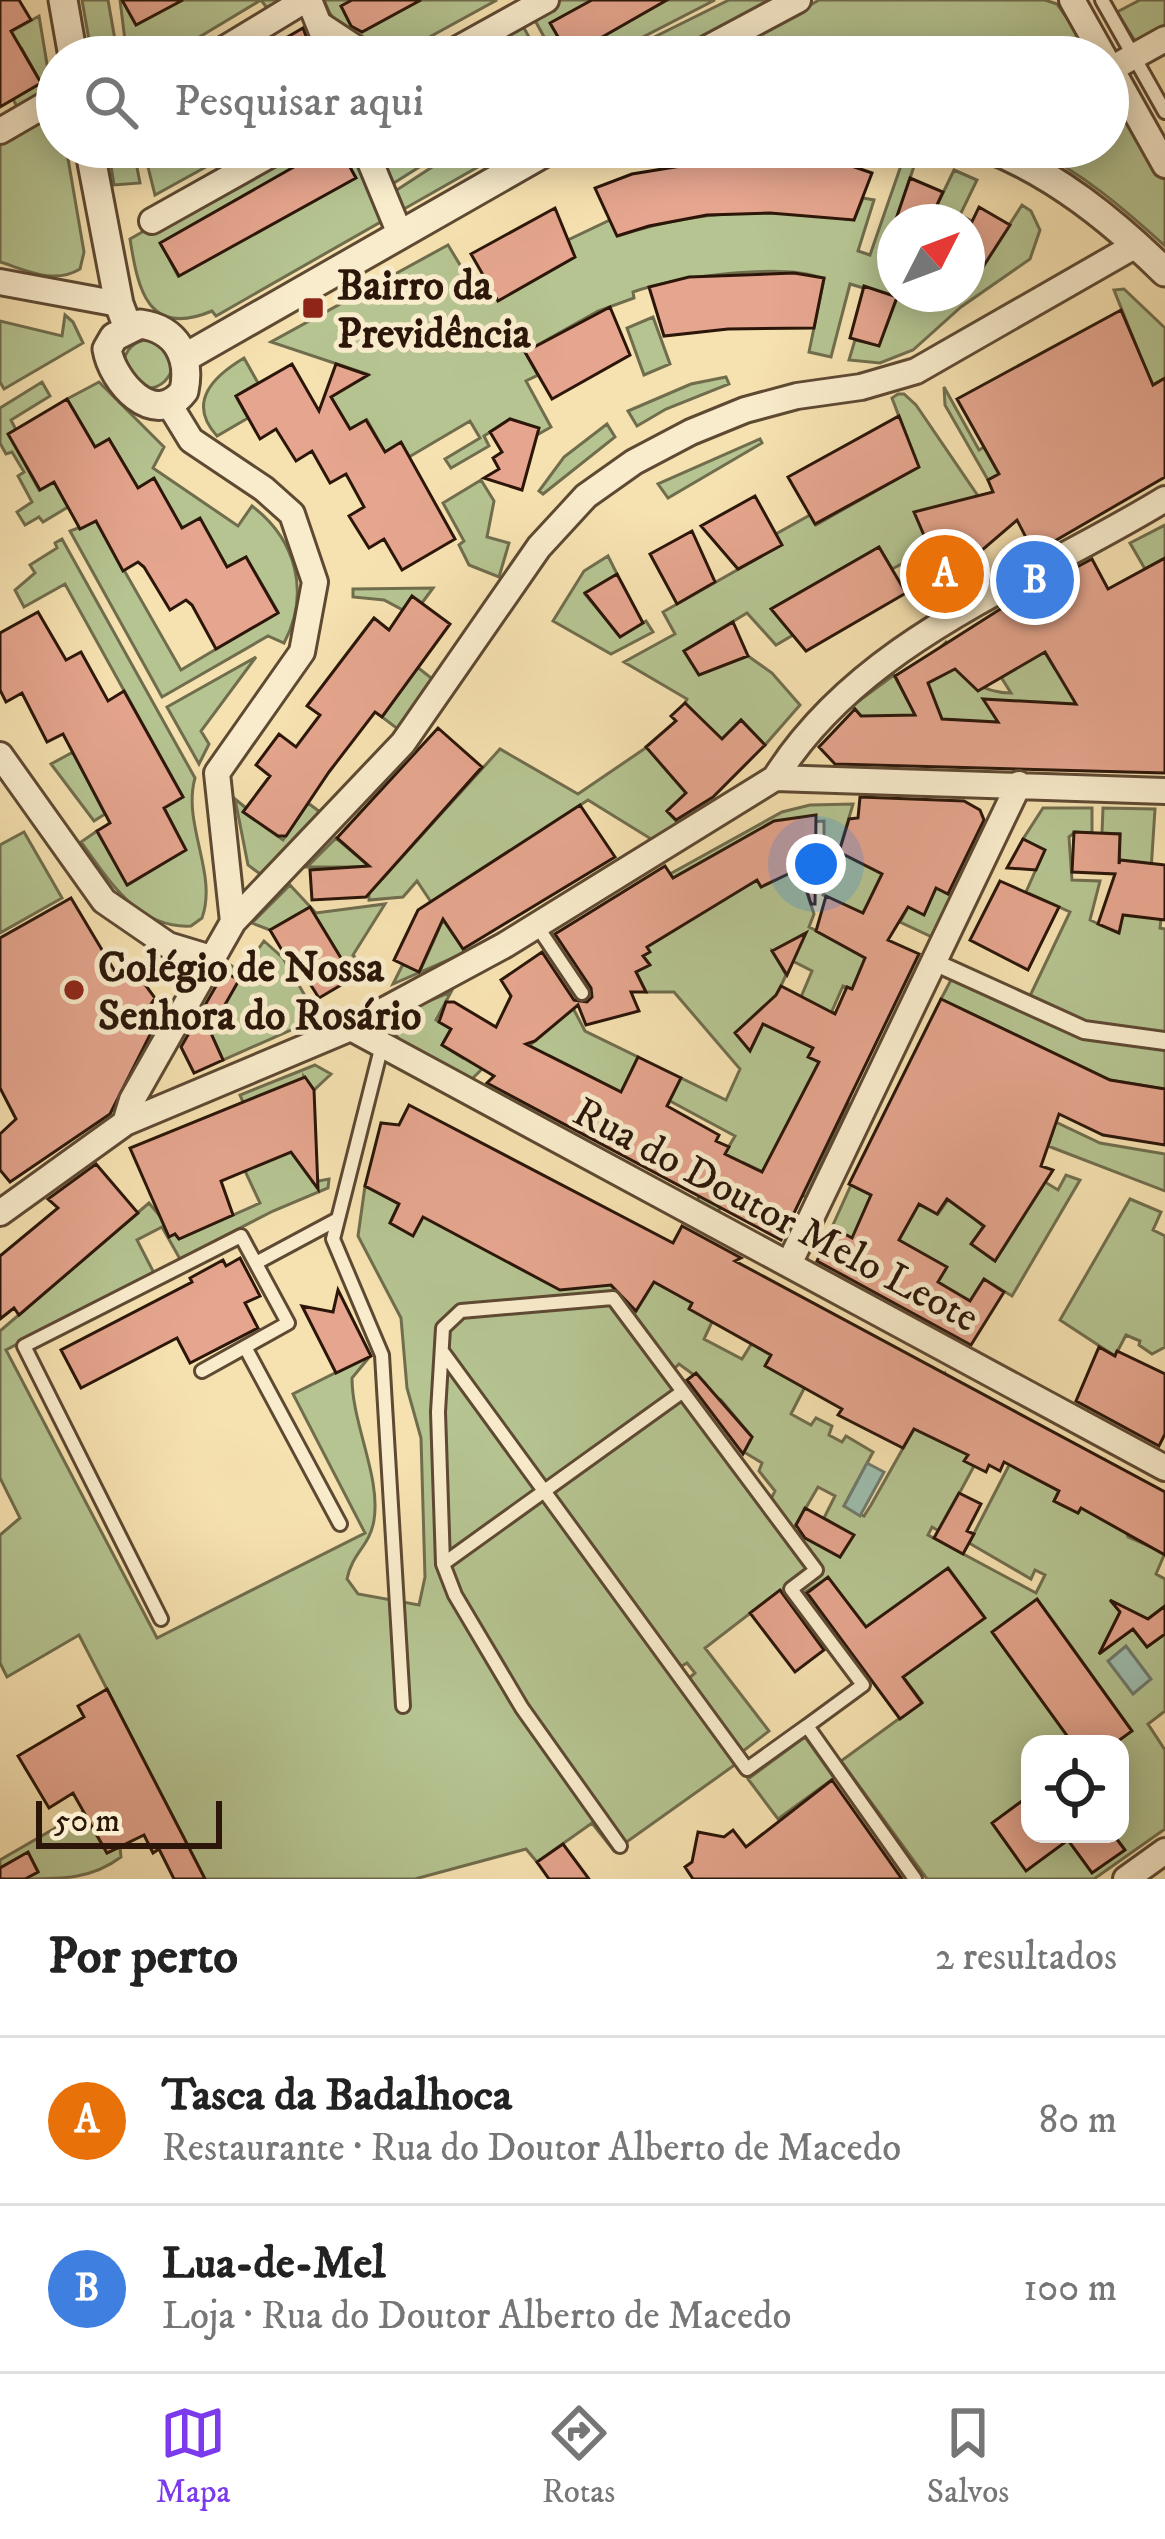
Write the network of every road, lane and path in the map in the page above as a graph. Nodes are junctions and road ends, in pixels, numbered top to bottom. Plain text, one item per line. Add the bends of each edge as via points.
1 (63, 0) edge
2 (307, 0) edge
3 (545, 0) edge
4 (798, 0) edge
5 (1072, 0) edge
6 (1102, 0) edge
7 (322, 26) junction
8 (69, 36) edge
9 (246, 36) edge
10 (325, 36) edge
11 (337, 36) edge
12 (481, 36) edge
13 (736, 36) edge
14 (1093, 36) edge
15 (1123, 36) edge
16 (1165, 39) edge
17 (1129, 47) edge
18 (1134, 56) junction
19 (1129, 57) edge
20 (1129, 101) edge
21 (36, 110) edge
22 (1165, 112) edge
23 (0, 131) edge
24 (1165, 165) edge
25 (93, 168) edge
26 (247, 168) edge
27 (373, 168) edge
28 (517, 168) edge
29 (1030, 168) edge
30 (152, 221) dead end
31 (400, 234) junction
32 (1136, 245) junction
33 (1165, 272) edge
34 (0, 282) edge
35 (123, 316) junction
36 (186, 357) junction
37 (170, 404) junction
38 (1165, 499) edge
39 (0, 755) edge
40 (775, 778) junction
41 (1019, 784) junction
42 (1165, 791) edge
43 (232, 922) junction
44 (537, 925) junction
45 (211, 958) junction
46 (934, 962) junction
47 (582, 993) dead end
48 (351, 1028) junction
49 (1165, 1041) edge
50 (382, 1044) junction
51 (125, 1123) junction
52 (0, 1213) edge
53 (338, 1219) junction
54 (256, 1263) junction
55 (789, 1264) junction
56 (245, 1347) junction
57 (441, 1350) junction
58 (202, 1371) dead end
59 (682, 1392) junction
60 (1165, 1468) edge
61 (544, 1492) junction
62 (340, 1524) dead end
63 (443, 1564) junction
64 (161, 1619) dead end
65 (403, 1706) dead end
66 (807, 1726) junction
67 (620, 1846) dead end
68 (1165, 1851) edge
69 (915, 1879) edge
70 (1126, 1879) edge

1 - 8 street
2 - 7 street
2 - 9 street
3 - 12 street
4 - 13 street
5 - 14 street
6 - 15 lane
7 - 10 street
7 - 11 street
16 - 18 street
17 - 18 lane
18 - 19 street
18 - 22 lane
20 - 24 street
21 - 23 street
25 - 35 street
26 - 30 street
27 - 31 street
28 - 31 street
29 - 32 street
31 - 36 street
32 - 33 street
32 - 43 street via 916,370 745,410 653,452 586,496 539,547 404,742
34 - 35 street
35 - 36 street via 170,336
35 - 37 street via 107,349 110,368 140,400
36 - 37 street via 184,392
37 - 43 street via 191,440 292,514 314,572 302,652 217,773
38 - 40 street via 950,619 857,681
39 - 45 street via 104,901 168,945
40 - 41 street
40 - 44 street
41 - 42 street
41 - 46 street
43 - 45 street
44 - 47 lane
44 - 48 street
45 - 51 street
46 - 49 street via 1084,1030
46 - 55 street
48 - 50 street, Rua do Doutor Melo Leote
48 - 51 street
50 - 53 lane
50 - 55 street, Rua do Doutor Melo Leote
51 - 52 street
53 - 54 lane
53 - 65 lane via 333,1239 382,1354
54 - 56 lane via 288,1323
54 - 64 lane via 241,1236 24,1346
55 - 60 street, Rua do Doutor Melo Leote
56 - 58 lane
56 - 62 lane
57 - 59 lane via 443,1328 461,1311 613,1298
57 - 61 lane
57 - 63 lane
59 - 61 lane
59 - 66 lane via 816,1570 791,1589 862,1685
61 - 63 lane
61 - 66 lane via 747,1769
63 - 67 lane via 522,1708
66 - 69 lane
68 - 70 street

